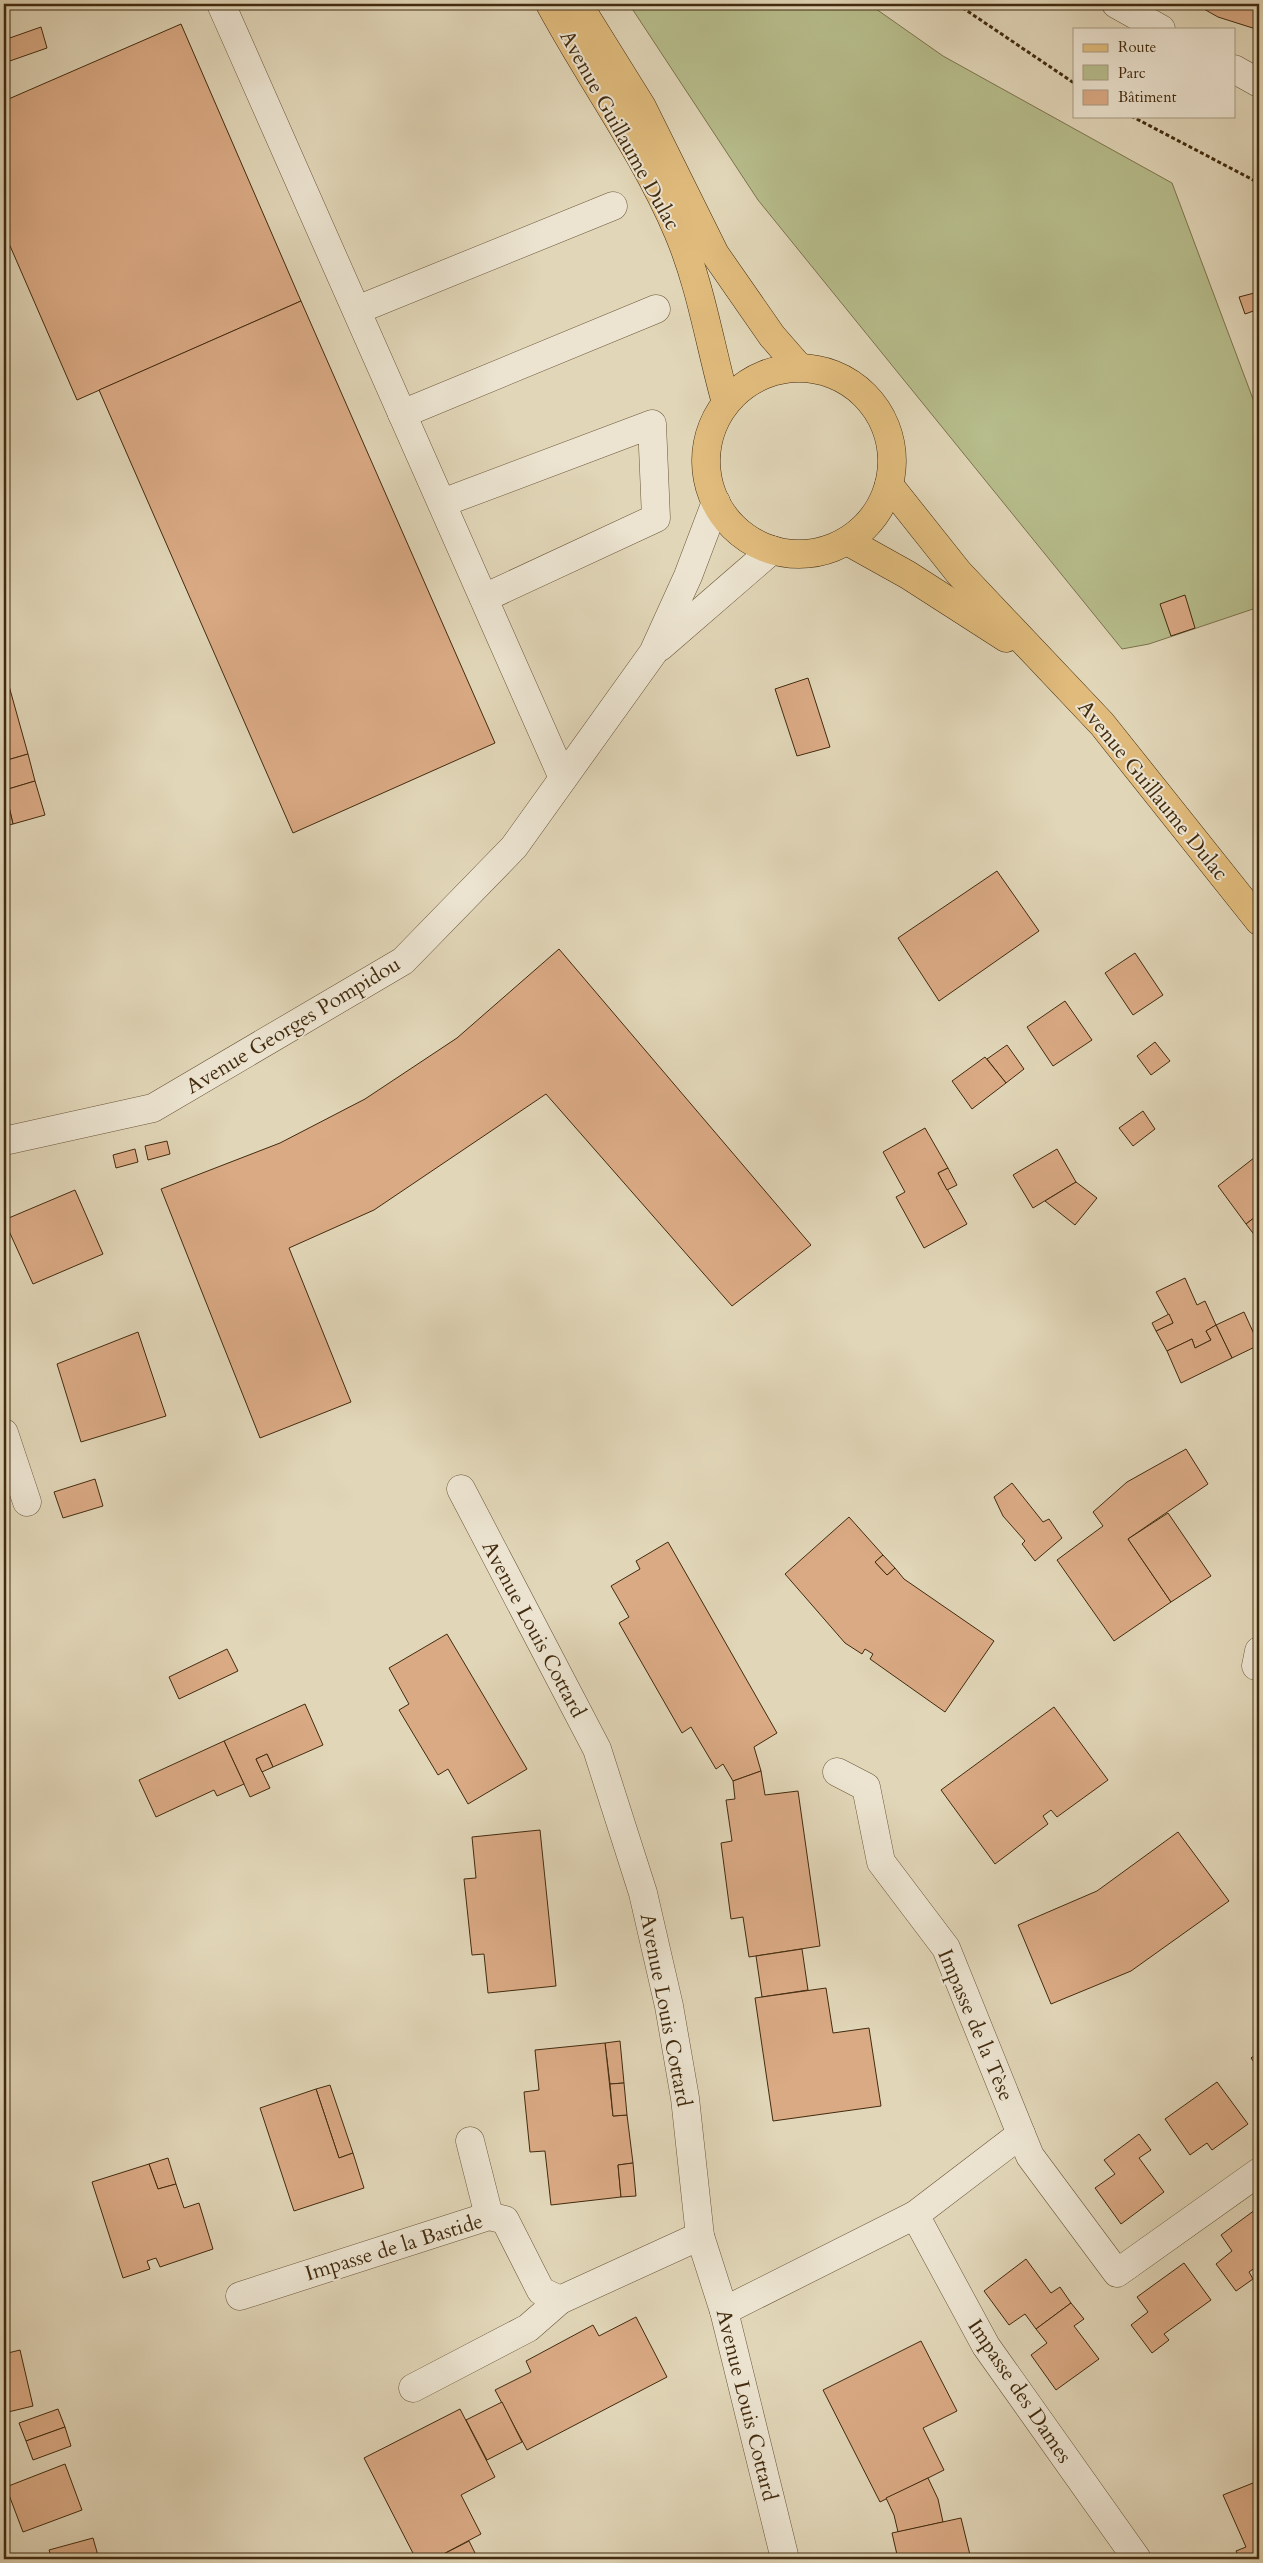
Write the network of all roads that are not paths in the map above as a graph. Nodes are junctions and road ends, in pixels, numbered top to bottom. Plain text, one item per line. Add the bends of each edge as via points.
1 (221, 4) edge
2 (550, 4) edge
3 (578, 4) edge
4 (1116, 4) edge
5 (1159, 28) edge
6 (1236, 70) edge
7 (1259, 83) edge
8 (614, 206) dead end
9 (656, 308) dead end
10 (357, 310) junction
11 (799, 367) junction
12 (726, 402) junction
13 (402, 414) junction
14 (889, 485) junction
15 (716, 502) junction
16 (442, 503) junction
17 (847, 541) junction
18 (772, 550) junction
19 (484, 598) junction
20 (653, 653) junction
21 (1043, 661) junction
22 (564, 778) junction
23 (1259, 921) edge
24 (4, 1141) edge
25 (4, 1433) edge
26 (461, 1489) dead end
27 (27, 1502) dead end
28 (837, 1772) dead end
29 (1021, 2134) junction
30 (470, 2141) dead end
31 (1259, 2172) edge
32 (914, 2215) junction
33 (488, 2216) junction
34 (700, 2236) junction
35 (240, 2296) dead end
36 (560, 2300) junction
37 (724, 2311) junction
38 (413, 2388) dead end
39 (785, 2559) edge
40 (1137, 2559) edge

1 - 10 street
2 - 12 main road, Avenue Guillaume Dulac via 658,190 678,232 695,283
3 - 11 main road, Avenue Guillaume Dulac via 642,107 714,254 772,336
4 - 5 street
6 - 7 street
8 - 10 street
9 - 13 street
10 - 13 street
11 - 12 main road via 772,371 747,384
11 - 14 main road via 827,372 852,384 874,404 887,429 892,457
12 - 15 main road via 712,426 707,451 707,477
13 - 16 street
14 - 17 main road via 873,517
14 - 21 main road, Avenue Guillaume Dulac via 959,573
15 - 18 main road via 730,524 750,540
15 - 20 street via 688,576
16 - 19 street
16 - 19 street via 652,424 656,518
17 - 18 main road via 824,551 798,554
17 - 21 main road, Avenue Guillaume Dulac via 908,575
18 - 20 street
19 - 22 street
20 - 22 street, Avenue Georges Pompidou
21 - 23 main road, Avenue Guillaume Dulac via 1102,724
22 - 24 street, Avenue Georges Pompidou via 514,847 403,961 153,1108
25 - 27 street
26 - 34 street, Avenue Louis Cottard via 597,1749 603,1767 643,1893 669,2006 684,2098
28 - 29 street, Impasse de la Tèse via 866,1788 881,1862 946,1948
29 - 31 street, Impasse de la Tèse via 1030,2156 1118,2273
29 - 32 street
30 - 33 street
32 - 37 street
32 - 40 street, Impasse des Dames via 986,2346
33 - 35 street, Impasse de la Bastide
33 - 36 street, Impasse de la Bastide via 505,2220 541,2291
34 - 36 street
34 - 37 street, Avenue Louis Cottard
36 - 38 street via 528,2328
37 - 39 street, Avenue Louis Cottard

